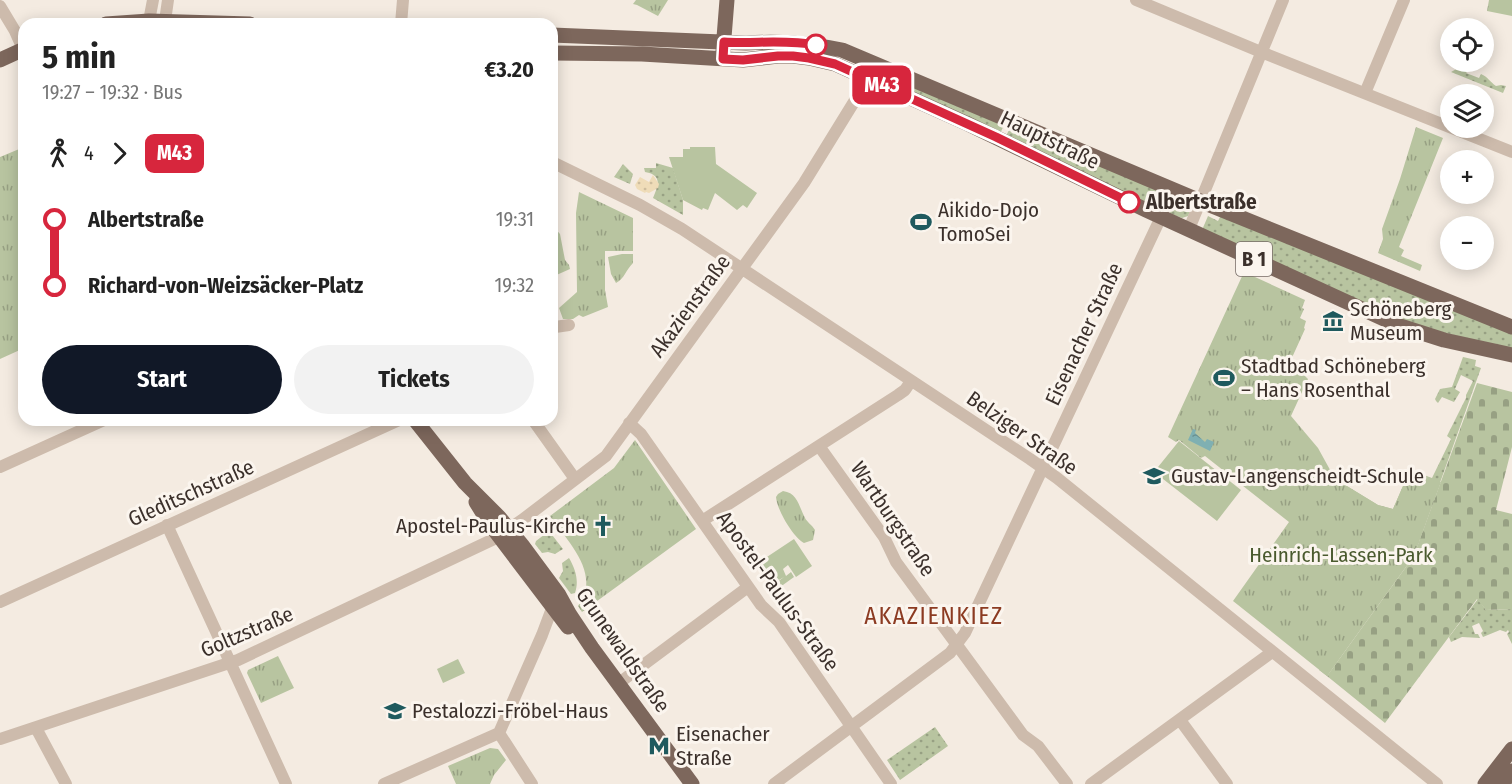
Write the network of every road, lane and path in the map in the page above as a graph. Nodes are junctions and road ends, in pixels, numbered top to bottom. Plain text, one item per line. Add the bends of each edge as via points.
1 (153, 0) edge
2 (168, 0) edge
3 (404, 0) edge
4 (727, 0) edge
5 (1136, 0) edge
6 (1283, 0) edge
7 (1404, 0) edge
8 (0, 6) edge
9 (150, 18) edge
10 (166, 18) edge
11 (402, 18) edge
12 (558, 35) edge
13 (18, 38) edge
14 (724, 42) junction
15 (18, 52) edge
16 (1261, 52) junction
17 (558, 53) edge
18 (723, 59) junction
19 (0, 60) edge
20 (874, 64) junction
21 (867, 78) junction
22 (1365, 93) junction
23 (1512, 152) edge
24 (558, 165) edge
25 (1172, 189) junction
26 (1200, 201) junction
27 (1161, 217) junction
28 (1189, 229) junction
29 (741, 269) junction
30 (569, 325) dead end
31 (558, 327) edge
32 (1512, 327) edge
33 (1512, 355) edge
34 (911, 381) junction
35 (629, 423) junction
36 (91, 426) edge
37 (386, 426) edge
38 (420, 426) edge
39 (536, 426) edge
40 (819, 446) junction
41 (0, 467) edge
42 (1043, 468) junction
43 (575, 479) junction
44 (702, 521) junction
45 (167, 525) junction
46 (504, 533) junction
47 (535, 572) junction
48 (748, 587) junction
49 (0, 602) edge
50 (552, 606) junction
51 (570, 630) junction
52 (542, 635) junction
53 (957, 645) junction
54 (1272, 652) junction
55 (230, 663) junction
56 (619, 683) junction
57 (1180, 720) junction
58 (852, 727) junction
59 (36, 728) junction
60 (499, 733) junction
61 (0, 739) edge
62 (1510, 754) edge
63 (1512, 771) edge
64 (66, 784) edge
65 (286, 784) edge
66 (384, 784) edge
67 (532, 784) edge
68 (681, 784) edge
69 (692, 784) edge
70 (774, 784) edge
71 (891, 784) edge
72 (1067, 784) edge
73 (1091, 784) edge
74 (1227, 784) edge
75 (1437, 784) edge
76 (1485, 784) edge
77 (1502, 784) edge

1 - 9 street
2 - 10 street
3 - 11 street
4 - 14 main road
5 - 16 street
6 - 16 street
7 - 22 street
8 - 13 street
12 - 14 main road, Hauptstraße / B 1
14 - 18 main road
14 - 20 main road, Hauptstraße / B 1 via 811,44 842,50
15 - 19 main road
16 - 22 street
16 - 26 street
17 - 18 main road, Hauptstraße / B 1
18 - 21 main road, Hauptstraße / B 1 via 809,58
20 - 21 street, Akazienstraße
20 - 25 main road, Hauptstraße / B 1
21 - 27 main road, Hauptstraße / B 1
21 - 29 street, Akazienstraße via 804,183
22 - 23 street
24 - 29 street, Belziger Straße via 640,205
25 - 26 main road, Hauptstraße / B 1
25 - 27 street, Eisenacher Straße
26 - 28 street
26 - 32 main road, Hauptstraße / B 1
27 - 28 main road, Hauptstraße / B 1
27 - 42 street, Eisenacher Straße
28 - 33 main road, Hauptstraße / B 1 via 1397,325
29 - 34 street, Belziger Straße
29 - 35 street, Akazienstraße
30 - 31 street
34 - 40 street via 898,395
34 - 42 street, Belziger Straße
35 - 43 street, Akazienstraße via 606,456
35 - 44 street, Apostel-Paulus-Straße via 641,434
36 - 41 street
37 - 45 street, Gleditschstraße
38 - 46 main road, Grunewaldstraße via 465,483 499,517
39 - 43 street
40 - 44 street
40 - 53 street, Wartburgstraße
42 - 53 street, Eisenacher Straße
42 - 54 street, Belziger Straße
43 - 46 street, Akazienstraße
44 - 48 street, Apostel-Paulus-Straße
45 - 49 street, Gleditschstraße
45 - 55 street
46 - 47 main road, Grunewaldstraße
46 - 55 street, Goltzstraße
47 - 50 main road, Grunewaldstraße
47 - 56 main road, Grunewaldstraße via 559,595
48 - 56 street
48 - 58 street, Apostel-Paulus-Straße via 779,622
50 - 51 main road, Grunewaldstraße
50 - 52 street
51 - 52 street via 557,628
51 - 68 main road, Grunewaldstraße
52 - 60 street
53 - 58 street, Eisenacher Straße
53 - 72 street, Wartburgstraße via 1023,735 1038,746
54 - 57 street
54 - 75 street, Belziger Straße
55 - 59 street, Goltzstraße
55 - 65 street
56 - 69 main road, Grunewaldstraße
57 - 73 street
57 - 74 street
58 - 70 street, Eisenacher Straße
58 - 71 street, Apostel-Paulus-Straße
59 - 61 street, Goltzstraße
59 - 64 street
60 - 66 street
60 - 67 street
62 - 76 main road
63 - 77 main road

